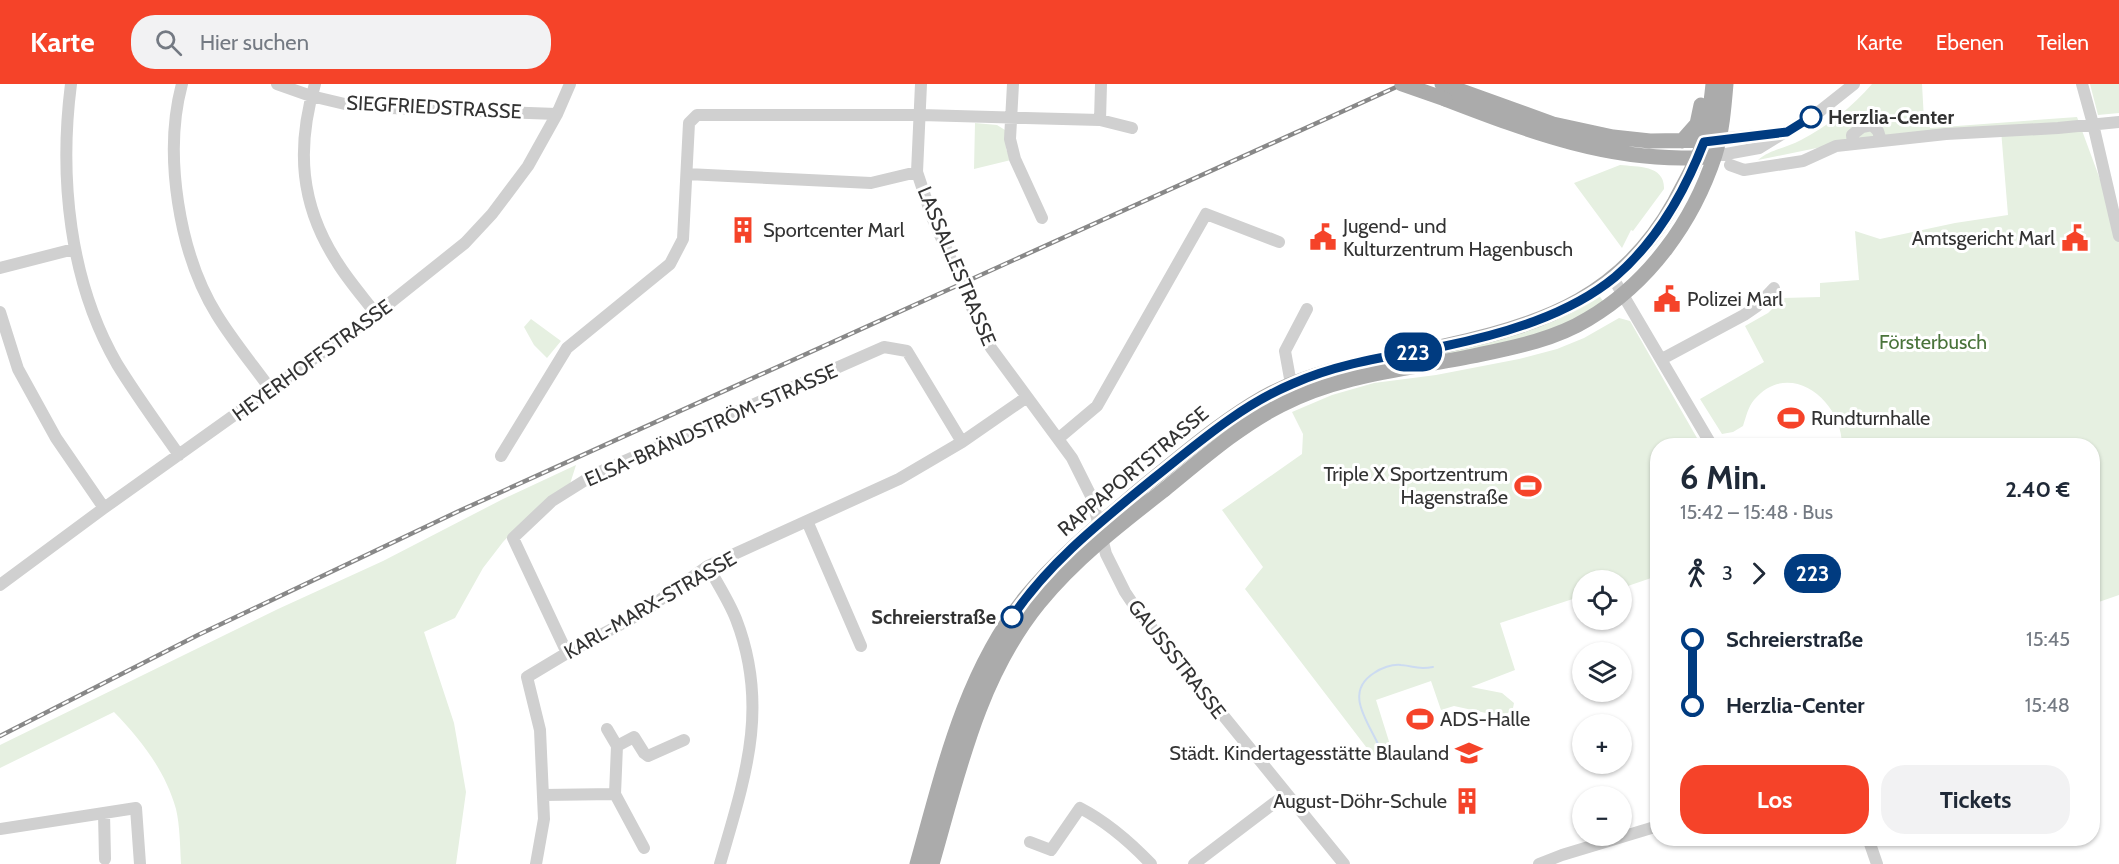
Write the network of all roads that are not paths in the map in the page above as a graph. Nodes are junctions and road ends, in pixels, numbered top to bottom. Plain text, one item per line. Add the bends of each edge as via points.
1 (71, 84) edge
2 (182, 84) edge
3 (276, 84) edge
4 (570, 84) edge
5 (921, 84) edge
6 (1013, 84) edge
7 (1101, 84) edge
8 (1402, 84) edge
9 (1703, 84) edge
10 (1713, 84) edge
11 (1726, 84) edge
12 (1854, 84) edge
13 (2082, 84) edge
14 (313, 90) edge
15 (1446, 90) edge
16 (557, 114) junction
17 (921, 116) junction
18 (1012, 119) junction
19 (1100, 120) junction
20 (2119, 122) edge
21 (2093, 124) junction
22 (1132, 128) dead end
23 (1787, 132) junction
24 (1682, 141) junction
25 (1711, 141) junction
26 (1715, 156) junction
27 (1698, 157) junction
28 (1730, 165) dead end
29 (917, 172) junction
30 (687, 174) junction
31 (1042, 218) dead end
32 (2119, 236) edge
33 (1279, 242) dead end
34 (74, 249) junction
35 (0, 268) edge
36 (1613, 278) junction
37 (1774, 288) dead end
38 (1624, 294) junction
39 (1307, 309) dead end
40 (0, 312) edge
41 (376, 314) junction
42 (1662, 359) junction
43 (1291, 384) junction
44 (271, 390) junction
45 (1027, 397) junction
46 (1059, 438) junction
47 (1707, 438) edge
48 (962, 442) junction
49 (179, 455) junction
50 (501, 456) dead end
51 (104, 508) junction
52 (807, 521) junction
53 (1100, 532) junction
54 (708, 566) junction
55 (0, 585) edge
56 (861, 646) dead end
57 (567, 653) junction
58 (607, 729) dead end
59 (684, 740) dead end
60 (617, 746) junction
61 (615, 794) junction
62 (1286, 794) junction
63 (543, 795) junction
64 (104, 813) junction
65 (1650, 828) edge
66 (0, 829) edge
67 (1030, 842) dead end
68 (1871, 846) edge
69 (644, 848) dead end
70 (105, 859) dead end
71 (140, 864) edge
72 (536, 864) edge
73 (720, 864) edge
74 (917, 864) edge
75 (932, 864) edge
76 (1151, 864) edge
77 (1194, 864) edge
78 (1344, 864) edge
79 (1539, 864) edge
80 (1877, 864) edge

1 - 34 street via 65,153
2 - 44 street via 174,138 175,185 193,264 217,315
3 - 14 street, SIEGFRIEDSTRASSE
4 - 16 street, HEYERHOFFSTRASSE
5 - 17 street, LASSALLESTRASSE
6 - 18 street
7 - 19 street
8 - 15 main road, bridge
9 - 24 main road via 1697,124
10 - 25 main road
11 - 25 main road via 1723,120
12 - 23 street
13 - 21 street
14 - 16 street, SIEGFRIEDSTRASSE via 349,105
14 - 41 street via 303,140 303,174 310,203 336,261
15 - 24 main road via 1553,124 1613,137
15 - 27 main road via 1550,138 1611,151
16 - 41 street, HEYERHOFFSTRASSE via 528,166 492,214 465,243
17 - 18 street
17 - 29 street, LASSALLESTRASSE
17 - 30 street via 697,115 689,123
18 - 19 street
18 - 31 street via 1010,139 1015,159
19 - 22 street
20 - 21 street
21 - 28 street via 1881,141 1872,125 1862,126 1852,135 1853,144 1836,146 1803,161 1744,170
21 - 32 street
23 - 25 street
23 - 26 street via 1759,148
24 - 25 main road
25 - 26 main road, RAPPAPORTSTRASSE
25 - 27 main road, RAPPAPORTSTRASSE
26 - 27 main road
26 - 38 main road, RAPPAPORTSTRASSE via 1676,236
27 - 36 main road, RAPPAPORTSTRASSE via 1659,227 1631,263
29 - 30 street via 871,183
29 - 45 street, LASSALLESTRASSE, bridge via 977,322 990,348
30 - 50 street via 683,239 670,264 567,348
33 - 46 street via 1206,214 1097,406
34 - 35 street
34 - 49 street via 92,308 117,363
36 - 38 street
36 - 43 main road, RAPPAPORTSTRASSE via 1566,308 1503,332 1345,365
37 - 42 street via 1744,315
38 - 42 street
38 - 53 main road, RAPPAPORTSTRASSE via 1588,320 1531,342 1326,386 1282,404 1242,428
39 - 43 street via 1285,351
40 - 51 street via 18,369 56,438
41 - 44 street, HEYERHOFFSTRASSE
42 - 47 street
43 - 53 main road, RAPPAPORTSTRASSE via 1207,435
44 - 49 street, HEYERHOFFSTRASSE
45 - 46 street, LASSALLESTRASSE
45 - 48 street, KARL-MARX-STRASSE
46 - 53 street, LASSALLESTRASSE via 1092,498
48 - 52 street, KARL-MARX-STRASSE via 899,479
48 - 57 street, ELSA-BRÄNDSTRÖM-STRASSE via 907,351 884,347 595,474 552,501 513,538
49 - 51 street, HEYERHOFFSTRASSE
51 - 55 street, HEYERHOFFSTRASSE
52 - 54 street, KARL-MARX-STRASSE
52 - 56 street
53 - 62 street, GAUSSSTRASSE via 1106,554 1135,607
53 - 74 main road, RAPPAPORTSTRASSE via 1077,542 1024,599 983,664 952,741
53 - 75 main road, RAPPAPORTSTRASSE via 1040,602 996,671 976,716
54 - 57 street, KARL-MARX-STRASSE via 640,614
54 - 73 street via 736,618 752,674 753,728 744,783
57 - 63 street, KARL-MARX-STRASSE via 527,677 540,730
58 - 60 street
59 - 60 street via 652,756 644,753 634,737
60 - 61 street
61 - 63 street
61 - 69 street
62 - 77 street
62 - 78 street, GAUSSSTRASSE
63 - 72 street via 544,819
64 - 66 street
64 - 70 street
64 - 71 street via 136,808
65 - 79 street
67 - 76 street via 1051,850 1080,808 1100,819
68 - 80 street

